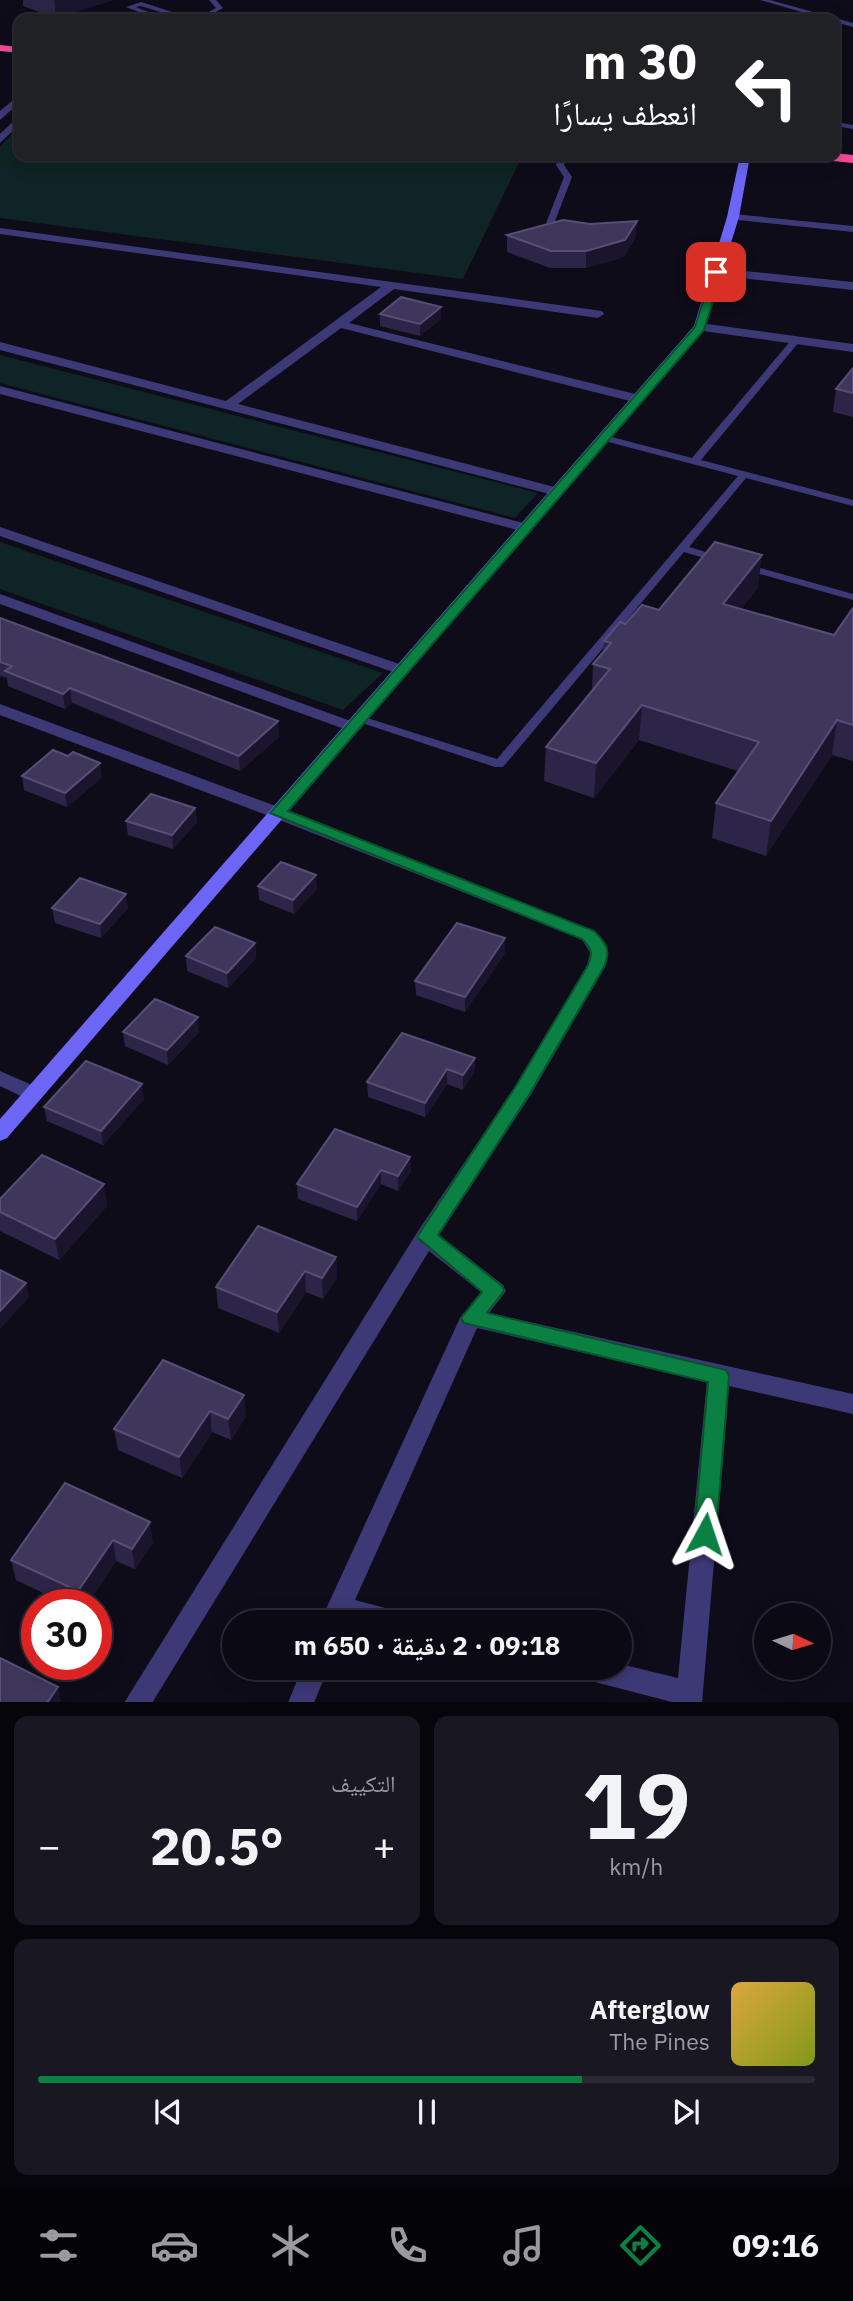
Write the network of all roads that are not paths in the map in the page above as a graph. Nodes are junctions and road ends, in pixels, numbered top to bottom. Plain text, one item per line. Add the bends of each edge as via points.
1 (212, 0) edge
2 (763, 0) edge
3 (149, 14) edge
4 (173, 14) edge
5 (212, 14) edge
6 (812, 14) edge
7 (14, 103) edge
8 (0, 117) edge
9 (14, 125) edge
10 (0, 140) edge
11 (561, 161) edge
12 (745, 161) edge
13 (733, 217) junction
14 (549, 226) edge
15 (853, 229) edge
16 (0, 231) edge
17 (716, 272) junction
18 (392, 285) junction
19 (853, 286) edge
20 (598, 314) dead end
21 (341, 324) junction
22 (700, 327) junction
23 (796, 340) junction
24 (0, 346) edge
25 (853, 348) edge
26 (0, 390) edge
27 (638, 399) junction
28 (229, 405) junction
29 (604, 438) junction
30 (694, 462) junction
31 (744, 475) junction
32 (557, 492) junction
33 (853, 503) edge
34 (526, 528) junction
35 (0, 531) edge
36 (682, 548) junction
37 (853, 597) edge
38 (0, 599) edge
39 (402, 670) junction
40 (0, 709) edge
41 (357, 723) junction
42 (278, 813) junction
43 (0, 1078) edge
44 (34, 1094) junction
45 (0, 1133) edge
46 (426, 1237) junction
47 (471, 1318) junction
48 (719, 1376) junction
49 (853, 1404) edge
50 (337, 1610) edge
51 (311, 1680) edge
52 (628, 1680) edge
53 (690, 1698) edge
54 (138, 1702) edge
55 (302, 1702) edge

1 - 5 lane via 220,8
2 - 6 lane
3 - 4 lane via 129,7 141,4
7 - 8 street
9 - 10 street
11 - 14 lane via 568,177
12 - 13 street
13 - 15 street
13 - 17 street
16 - 18 street
17 - 19 street
17 - 22 street
18 - 20 street
18 - 21 street
21 - 27 street
21 - 28 street
22 - 23 street
22 - 27 street
23 - 25 street
23 - 30 lane
24 - 28 street
26 - 34 street
27 - 29 street
28 - 32 street
29 - 30 lane
29 - 32 street
30 - 31 lane
31 - 33 lane
31 - 36 lane
32 - 34 street
34 - 39 street
35 - 39 street
36 - 37 lane
36 - 41 lane via 499,764
38 - 41 street
39 - 41 street
40 - 42 street
41 - 42 street
42 - 44 street
42 - 46 street via 588,935 598,945 601,954 596,967 523,1091
43 - 44 street
44 - 45 street
46 - 47 street via 495,1291
46 - 54 street
47 - 48 street
47 - 50 street
48 - 49 street
48 - 53 street
51 - 55 street
52 - 53 street

